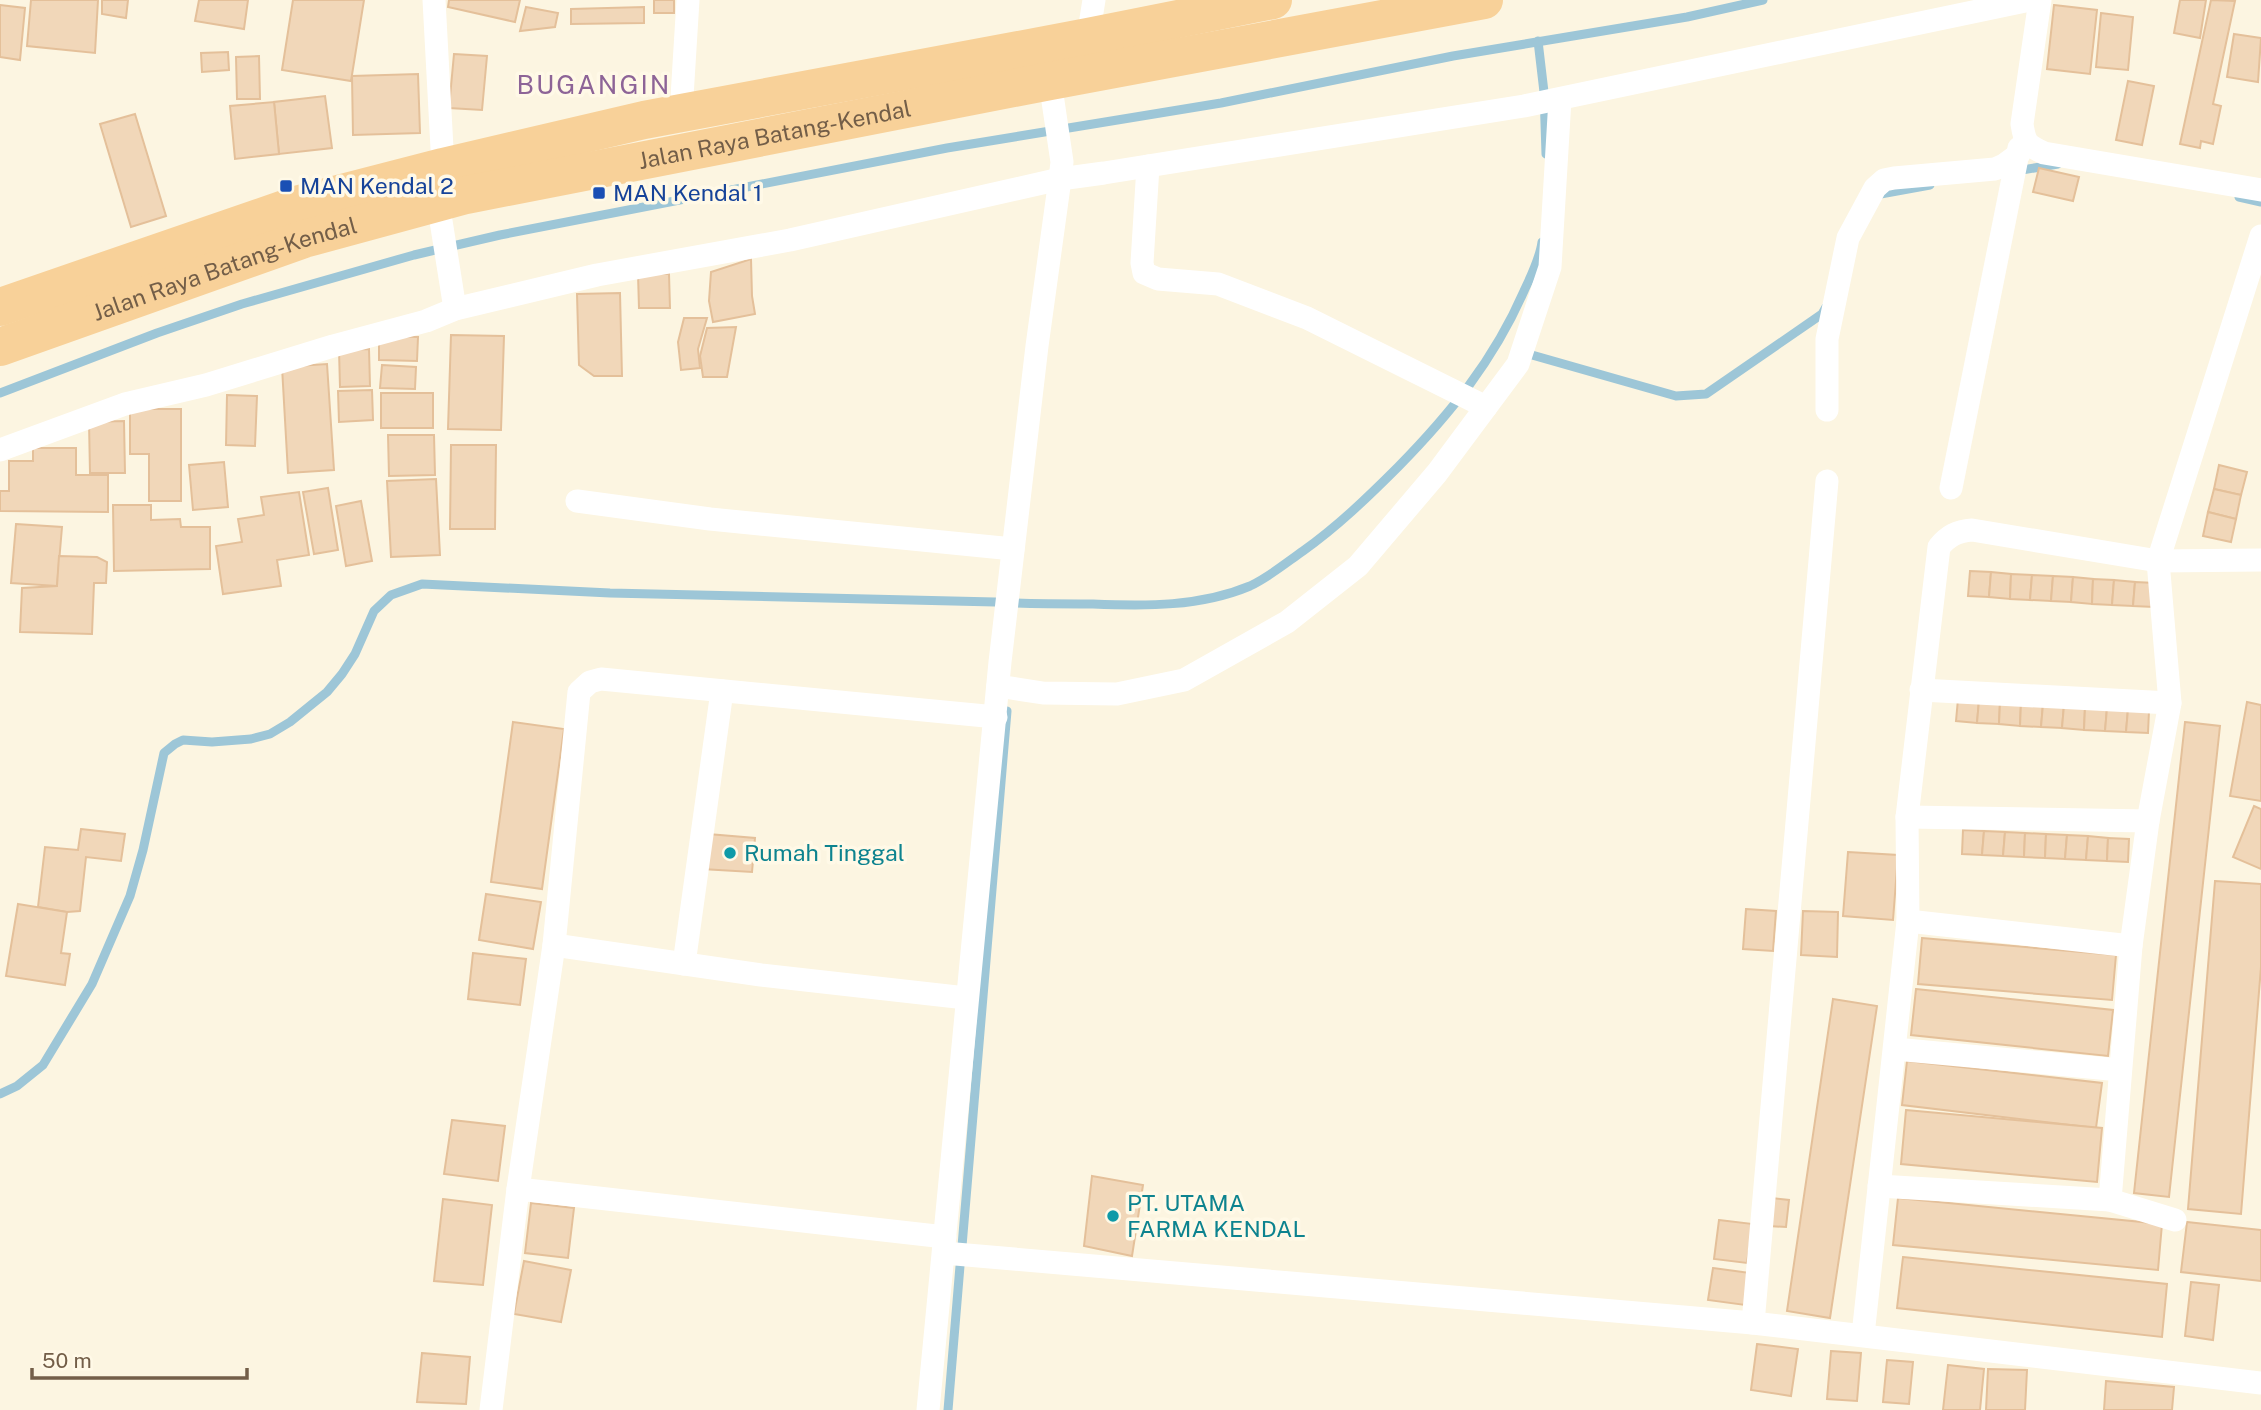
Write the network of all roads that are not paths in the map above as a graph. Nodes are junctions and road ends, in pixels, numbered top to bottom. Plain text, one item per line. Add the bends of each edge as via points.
1 (434, 0) edge
2 (688, 0) edge
3 (1094, 0) edge
4 (1273, 0) edge
5 (1484, 0) edge
6 (2030, 0) edge
7 (2040, 0) edge
8 (1088, 37) junction
9 (1052, 96) junction
10 (1556, 99) junction
11 (681, 113) junction
12 (2022, 124) junction
13 (2019, 154) junction
14 (1148, 166) junction
15 (1061, 170) junction
16 (2261, 190) edge
17 (441, 196) junction
18 (2261, 236) edge
19 (454, 303) junction
20 (0, 307) edge
21 (0, 347) edge
22 (1480, 404) junction
23 (1827, 410) dead end
24 (0, 450) edge
25 (1827, 481) dead end
26 (1951, 488) dead end
27 (576, 501) dead end
28 (1013, 549) junction
29 (2261, 560) edge
30 (2158, 561) junction
31 (998, 686) junction
32 (1921, 690) junction
33 (722, 691) junction
34 (2170, 703) junction
35 (996, 717) junction
36 (1907, 817) junction
37 (2148, 821) junction
38 (1908, 921) junction
39 (554, 945) junction
40 (2131, 946) junction
41 (684, 964) junction
42 (967, 998) junction
43 (1895, 1049) junction
44 (2120, 1070) junction
45 (1879, 1186) junction
46 (518, 1189) junction
47 (2110, 1200) junction
48 (2175, 1220) dead end
49 (944, 1245) junction
50 (1753, 1323) junction
51 (1863, 1335) junction
52 (2261, 1383) edge
53 (491, 1410) edge
54 (928, 1410) edge

1 - 17 street
2 - 11 street
3 - 8 street
4 - 8 highway, Jalan Raya Batang-Kendal
5 - 9 highway, Jalan Raya Batang-Kendal
6 - 10 street
7 - 12 street
8 - 11 highway, Jalan Raya Batang-Kendal
9 - 15 street
9 - 17 highway, Jalan Raya Batang-Kendal
10 - 14 street
10 - 22 street via 1550,267 1518,364
11 - 17 highway, Jalan Raya Batang-Kendal
12 - 13 street
12 - 16 street via 2029,146 2044,153
13 - 23 street via 1995,169 1894,178 1875,188 1848,238 1827,339
13 - 26 street
14 - 15 street
14 - 22 street via 1144,273 1157,279 1218,284 1307,318
15 - 19 street via 790,240
15 - 28 street
17 - 19 street
17 - 20 highway, Jalan Raya Batang-Kendal via 296,205
17 - 21 highway, Jalan Raya Batang-Kendal via 304,239
18 - 30 street
19 - 24 street via 426,321 206,386 125,404
22 - 31 street via 1437,472 1358,566 1287,622 1184,680 1118,694 1043,693
25 - 50 street
27 - 28 street
28 - 31 street
29 - 30 street
30 - 32 street via 1972,530 1946,538 1936,559
30 - 34 street
31 - 35 street
32 - 34 street
32 - 36 street
33 - 35 street
33 - 39 street via 601,680 590,682 579,692
33 - 41 street
34 - 37 street
35 - 42 street
36 - 37 street
36 - 38 street
37 - 40 street
38 - 40 street
38 - 43 street
39 - 41 street
39 - 46 street
40 - 44 street
41 - 42 street
42 - 49 street
43 - 44 street
43 - 45 street
44 - 47 street
45 - 47 street
45 - 51 street
46 - 49 street
46 - 53 street
47 - 48 street
49 - 50 street
49 - 54 street
50 - 51 street
51 - 52 street

